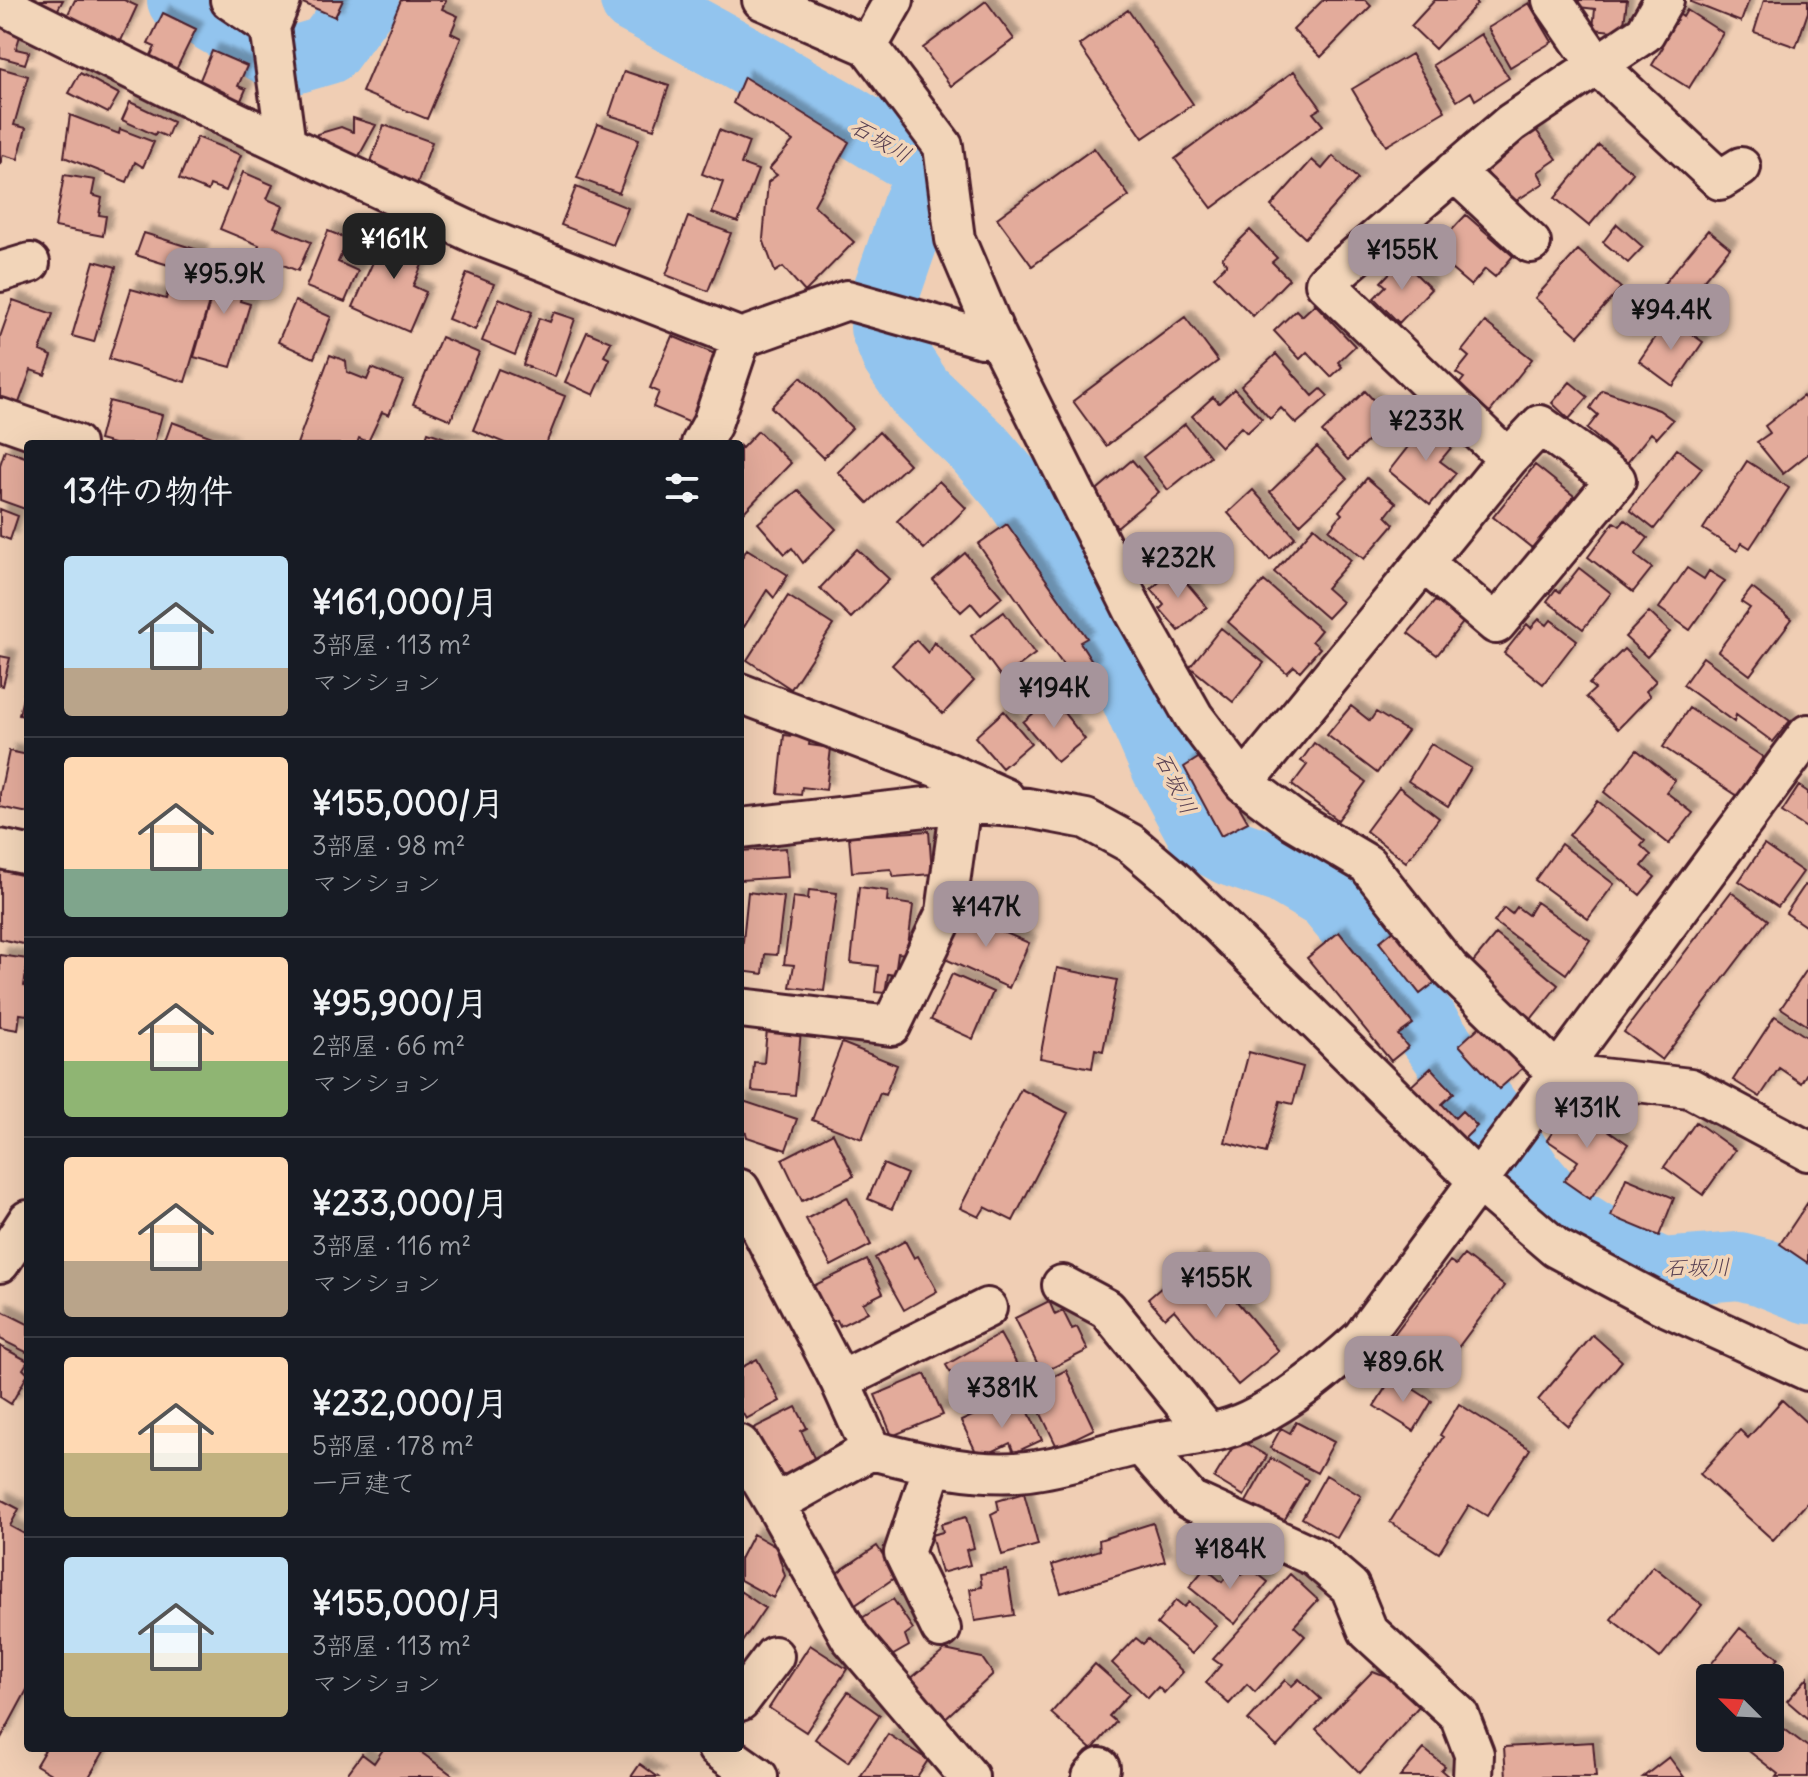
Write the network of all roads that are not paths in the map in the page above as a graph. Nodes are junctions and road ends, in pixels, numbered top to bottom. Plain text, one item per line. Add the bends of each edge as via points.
1 (230, 0) edge
2 (762, 0) edge
3 (894, 0) edge
4 (1552, 0) edge
5 (1664, 0) edge
6 (4, 6) edge
7 (276, 13) edge
8 (868, 46) junction
9 (1597, 65) junction
10 (286, 145) junction
11 (1741, 167) dead end
12 (1454, 171) junction
13 (1531, 243) dead end
14 (995, 333) junction
15 (741, 338) junction
16 (0, 418) edge
17 (63, 440) edge
18 (703, 440) edge
19 (1508, 459) junction
20 (1424, 563) junction
21 (744, 695) edge
22 (1808, 734) edge
23 (1244, 783) junction
24 (961, 803) junction
25 (1028, 808) junction
26 (744, 828) edge
27 (0, 849) edge
28 (24, 854) edge
29 (744, 1008) edge
30 (1557, 1073) junction
31 (1808, 1151) edge
32 (1486, 1171) junction
33 (744, 1197) edge
34 (24, 1226) edge
35 (0, 1264) edge
36 (24, 1276) edge
37 (1062, 1285) dead end
38 (987, 1308) dead end
39 (1808, 1371) edge
40 (840, 1381) junction
41 (1208, 1433) junction
42 (1141, 1445) junction
43 (871, 1450) junction
44 (744, 1452) edge
45 (933, 1466) junction
46 (775, 1504) junction
47 (941, 1629) dead end
48 (774, 1656) dead end
49 (744, 1696) edge
50 (723, 1752) edge
51 (758, 1777) edge
52 (969, 1777) edge
53 (1473, 1777) edge

1 - 7 street
2 - 8 street
3 - 8 street
4 - 9 street
5 - 9 street via 1645,33
6 - 10 street
7 - 10 street
8 - 14 street via 943,146 955,239
9 - 11 street via 1720,180
9 - 12 street via 1511,123
10 - 15 street via 482,237
12 - 13 street
12 - 19 street via 1325,283
14 - 15 street via 982,338 847,300
14 - 23 street via 1134,611 1194,717
15 - 18 street
16 - 17 street
19 - 20 street
19 - 20 street via 1540,425 1616,480 1496,624
20 - 23 street
21 - 25 street
22 - 30 street
23 - 30 street via 1367,864 1449,968
24 - 25 street
24 - 26 street
24 - 29 street via 946,912 891,1026
25 - 32 street via 1086,819 1130,843
27 - 28 street
30 - 31 street via 1690,1088
30 - 32 street
32 - 39 street via 1556,1248 1661,1304
32 - 41 street via 1362,1338 1320,1376 1248,1420
33 - 40 street
34 - 35 street
35 - 36 street
37 - 41 street via 1107,1309
38 - 40 street
40 - 43 street
41 - 42 street
42 - 45 street via 1028,1471
42 - 53 street via 1190,1500 1315,1557 1350,1587 1368,1631 1459,1715 1474,1754
43 - 45 street
43 - 46 street
44 - 46 street
45 - 47 street via 904,1553
46 - 52 street via 850,1637
48 - 49 street
50 - 51 street

